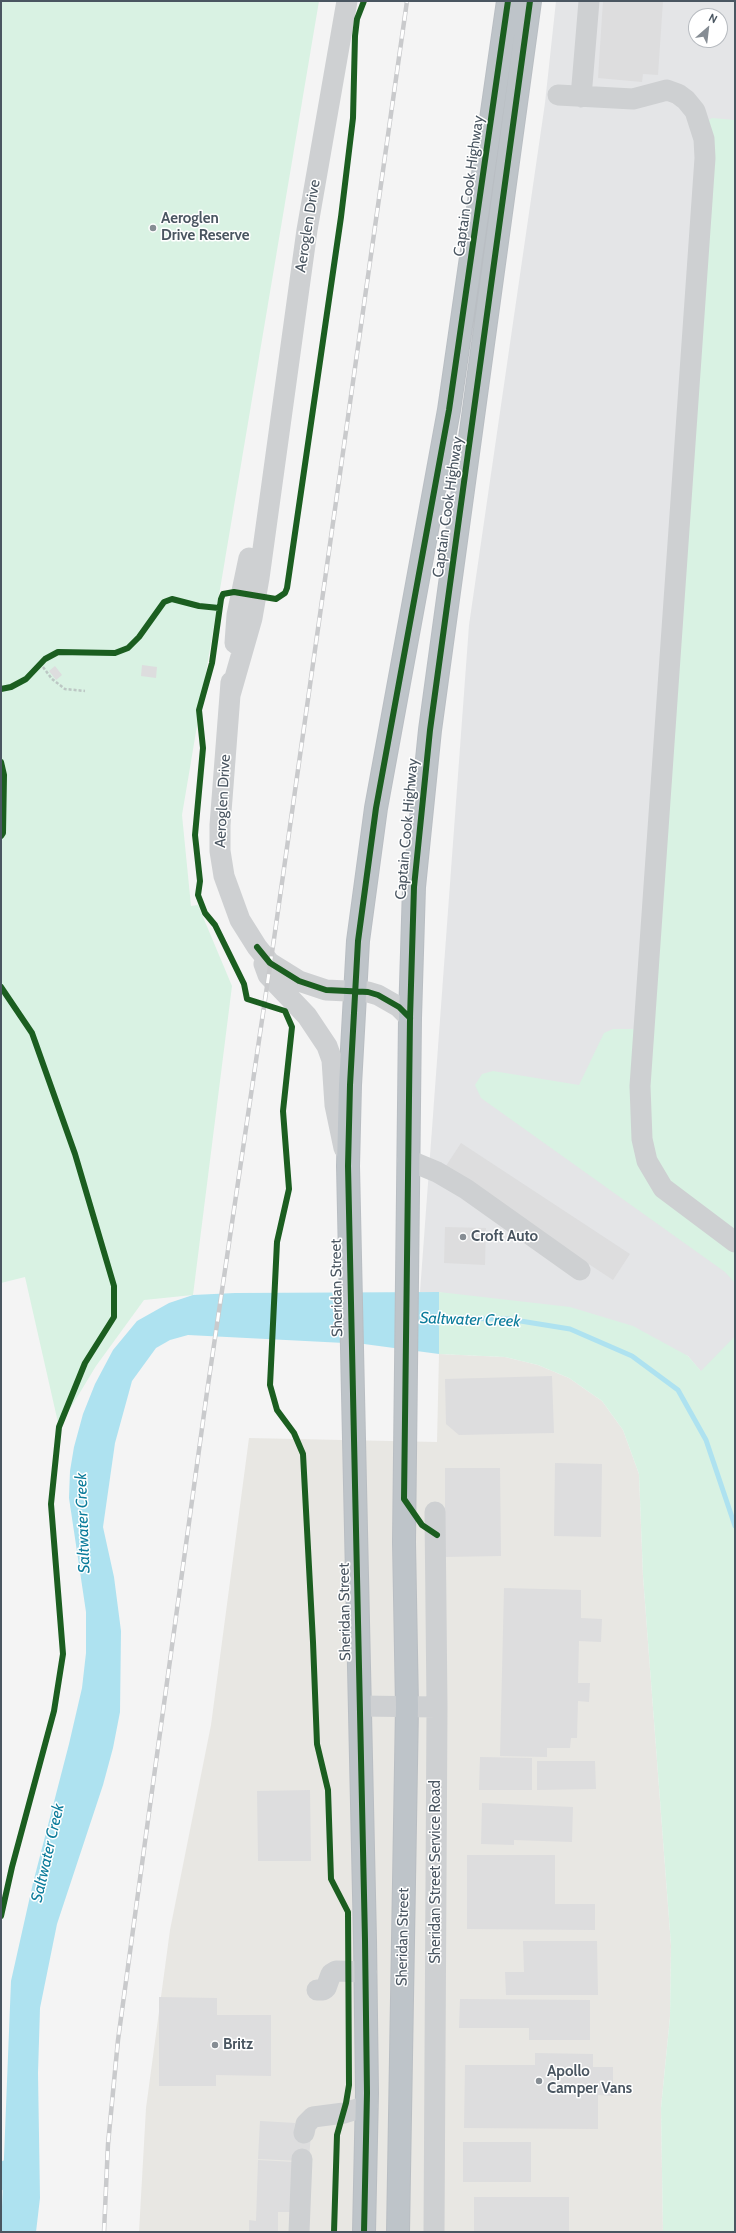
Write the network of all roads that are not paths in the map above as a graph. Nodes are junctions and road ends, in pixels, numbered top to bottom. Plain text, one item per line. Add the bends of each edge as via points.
1 (347, 1) edge
2 (508, 1) edge
3 (530, 1) edge
4 (589, 1) edge
5 (558, 95) dead end
6 (581, 97) junction
7 (257, 947) junction
8 (356, 991) junction
9 (410, 1018) junction
10 (408, 1160) junction
11 (348, 1166) junction
12 (735, 1242) edge
13 (580, 1270) dead end
14 (435, 1512) dead end
15 (360, 1706) junction
16 (407, 1707) junction
17 (437, 1707) junction
18 (366, 1972) junction
19 (317, 1990) dead end
20 (367, 2106) junction
21 (304, 2133) dead end
22 (302, 2159) dead end
23 (299, 2232) edge
24 (364, 2232) edge
25 (398, 2232) edge
26 (434, 2232) edge

1 - 7 street, Aeroglen Drive via 307,230 259,578 252,618 230,695 220,851 229,894 240,920
2 - 8 highway, Captain Cook Highway via 449,410 376,808 358,941
3 - 9 highway, Captain Cook Highway via 427,752 414,887
4 - 6 street
5 - 6 street
6 - 12 street via 632,99 667,90 686,100 695,111 704,139 705,166 640,1086 642,1139 647,1161 663,1188
7 - 8 street, Aeroglen Drive via 270,963 309,985 326,990
7 - 11 street, Aeroglen Drive via 268,975 307,1016 327,1046 332,1060 335,1105
8 - 9 street, Aeroglen Drive via 368,992 389,1000
8 - 11 highway, Sheridan Street
9 - 10 highway, Sheridan Street
10 - 13 street via 437,1172 466,1189
10 - 16 highway, Sheridan Street via 404,1542
11 - 15 highway, Sheridan Street
14 - 17 street, Sheridan Street Service Road
15 - 16 street
15 - 18 highway, Sheridan Street
16 - 17 street
16 - 25 highway, Sheridan Street
17 - 26 street, Sheridan Street Service Road
18 - 19 street via 336,1972 331,1974 324,1990
18 - 20 highway, Sheridan Street
20 - 21 street via 344,2113 313,2117 306,2124
20 - 24 highway, Sheridan Street
22 - 23 street

